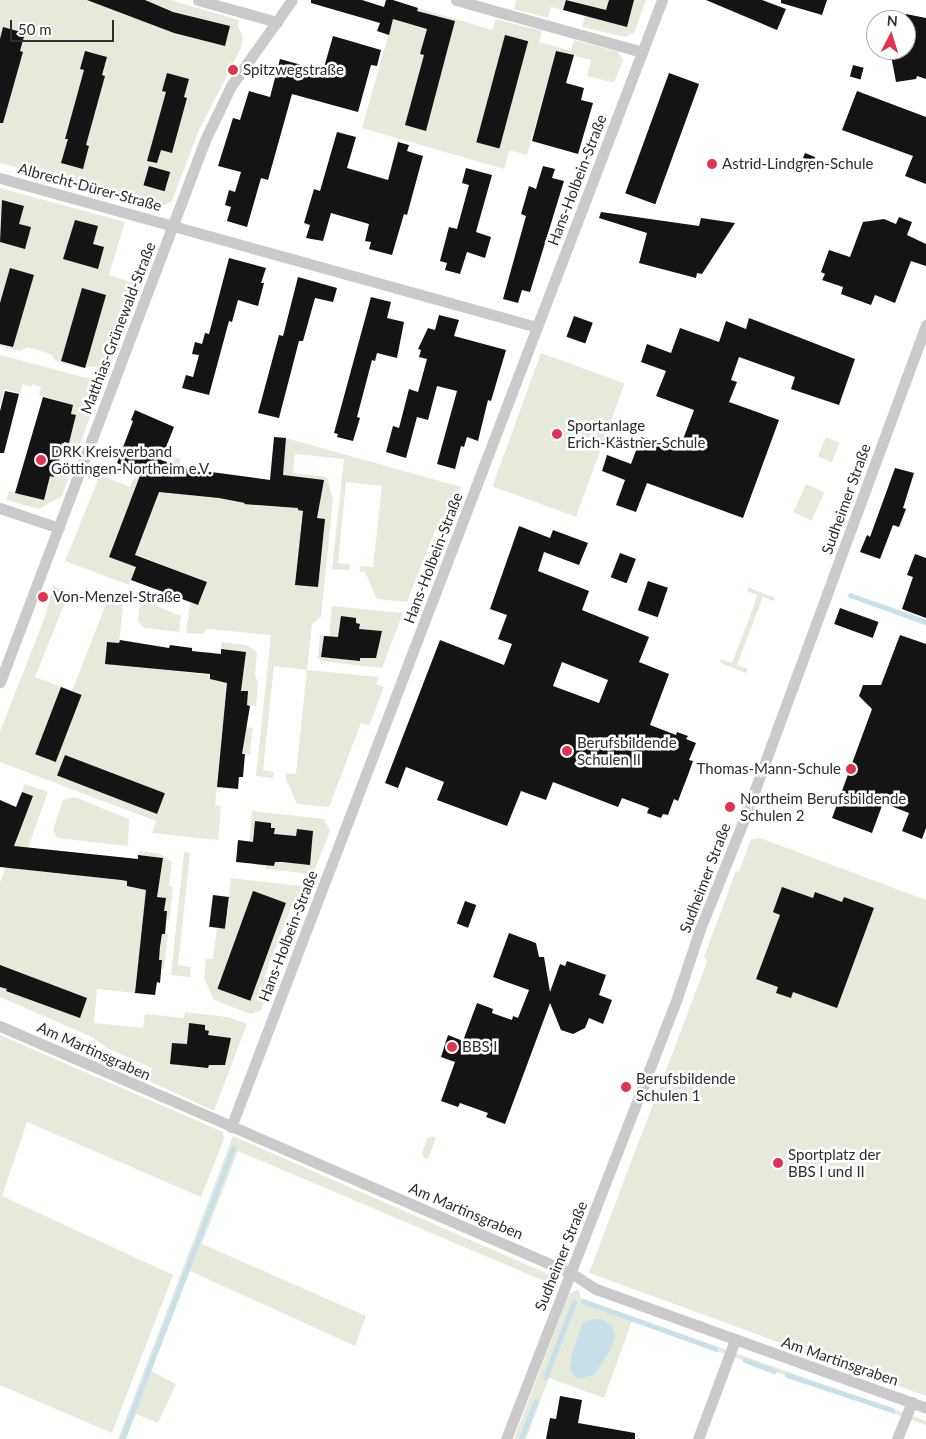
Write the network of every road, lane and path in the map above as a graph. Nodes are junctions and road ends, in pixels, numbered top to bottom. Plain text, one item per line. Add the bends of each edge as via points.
1 (198, 0) edge
2 (292, 0) edge
3 (456, 0) edge
4 (662, 0) edge
5 (277, 22) junction
6 (642, 52) junction
7 (0, 178) edge
8 (173, 226) junction
9 (926, 325) edge
10 (537, 327) junction
11 (0, 508) edge
12 (58, 528) junction
13 (0, 682) edge
14 (0, 1026) edge
15 (231, 1127) junction
16 (571, 1273) junction
17 (736, 1340) junction
18 (912, 1402) junction
19 (926, 1408) edge
20 (506, 1439) edge
21 (698, 1439) edge
22 (897, 1439) edge

1 - 5 street
2 - 5 street, Matthias-Grünewald-Straße
3 - 6 street
4 - 6 street, Hans-Holbein-Straße
5 - 8 street, Matthias-Grünewald-Straße via 254,51 220,107
6 - 10 street, Hans-Holbein-Straße
7 - 8 street, Albrecht-Dürer-Straße
8 - 10 street
8 - 12 street, Matthias-Grünewald-Straße
9 - 16 street, Sudheimer Straße via 743,822
10 - 15 street, Hans-Holbein-Straße
11 - 12 street
12 - 13 street, Matthias-Grünewald-Straße
14 - 15 street, Am Martinsgraben
15 - 16 street, Am Martinsgraben
16 - 17 street, Am Martinsgraben via 596,1289
16 - 20 street, Sudheimer Straße
17 - 18 street, Am Martinsgraben
17 - 21 street
18 - 19 street, Am Martinsgraben
18 - 22 street

